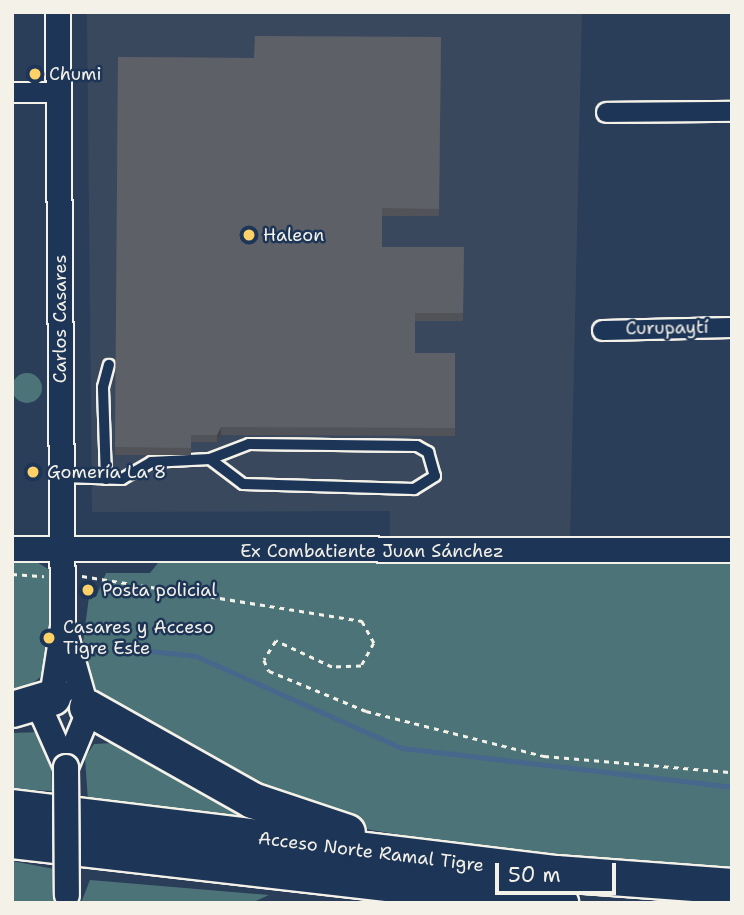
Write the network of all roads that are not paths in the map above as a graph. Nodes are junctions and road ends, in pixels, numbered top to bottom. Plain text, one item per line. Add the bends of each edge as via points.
1 (58, 12) edge
2 (12, 92) edge
3 (58, 92) junction
4 (732, 111) edge
5 (606, 112) dead end
6 (732, 327) edge
7 (602, 330) dead end
8 (109, 365) dead end
9 (210, 459) junction
10 (61, 477) junction
11 (106, 479) junction
12 (12, 549) edge
13 (61, 550) junction
14 (732, 550) edge
15 (72, 700) junction
16 (12, 709) edge
17 (66, 767) junction
18 (12, 807) edge
19 (12, 840) edge
20 (732, 886) edge
21 (557, 893) edge
22 (66, 900) edge
23 (517, 903) edge

1 - 3 street, Carlos Casares
2 - 3 street
3 - 10 street, Carlos Casares
4 - 5 street
6 - 7 street, Curupaytí
8 - 11 lane via 103,387
9 - 9 lane via 243,484 414,489 435,475 428,452 417,446 239,444
9 - 11 lane via 151,462 122,479
10 - 11 lane
10 - 13 street, Carlos Casares
12 - 13 street, Ex Combatiente Juan Sánchez
13 - 14 street, Ex Combatiente Juan Sánchez
13 - 15 street, Carlos Casares
15 - 16 highway
15 - 17 street, Carlos Casares
15 - 17 street, Carlos Casares via 44,722
15 - 21 highway via 282,813
17 - 22 street, Carlos Casares, bridge
18 - 21 highway, Acceso Norte Ramal Tigre
19 - 21 highway, Acceso Norte Ramal Tigre
20 - 21 highway, Acceso Norte Ramal Tigre
21 - 23 highway

